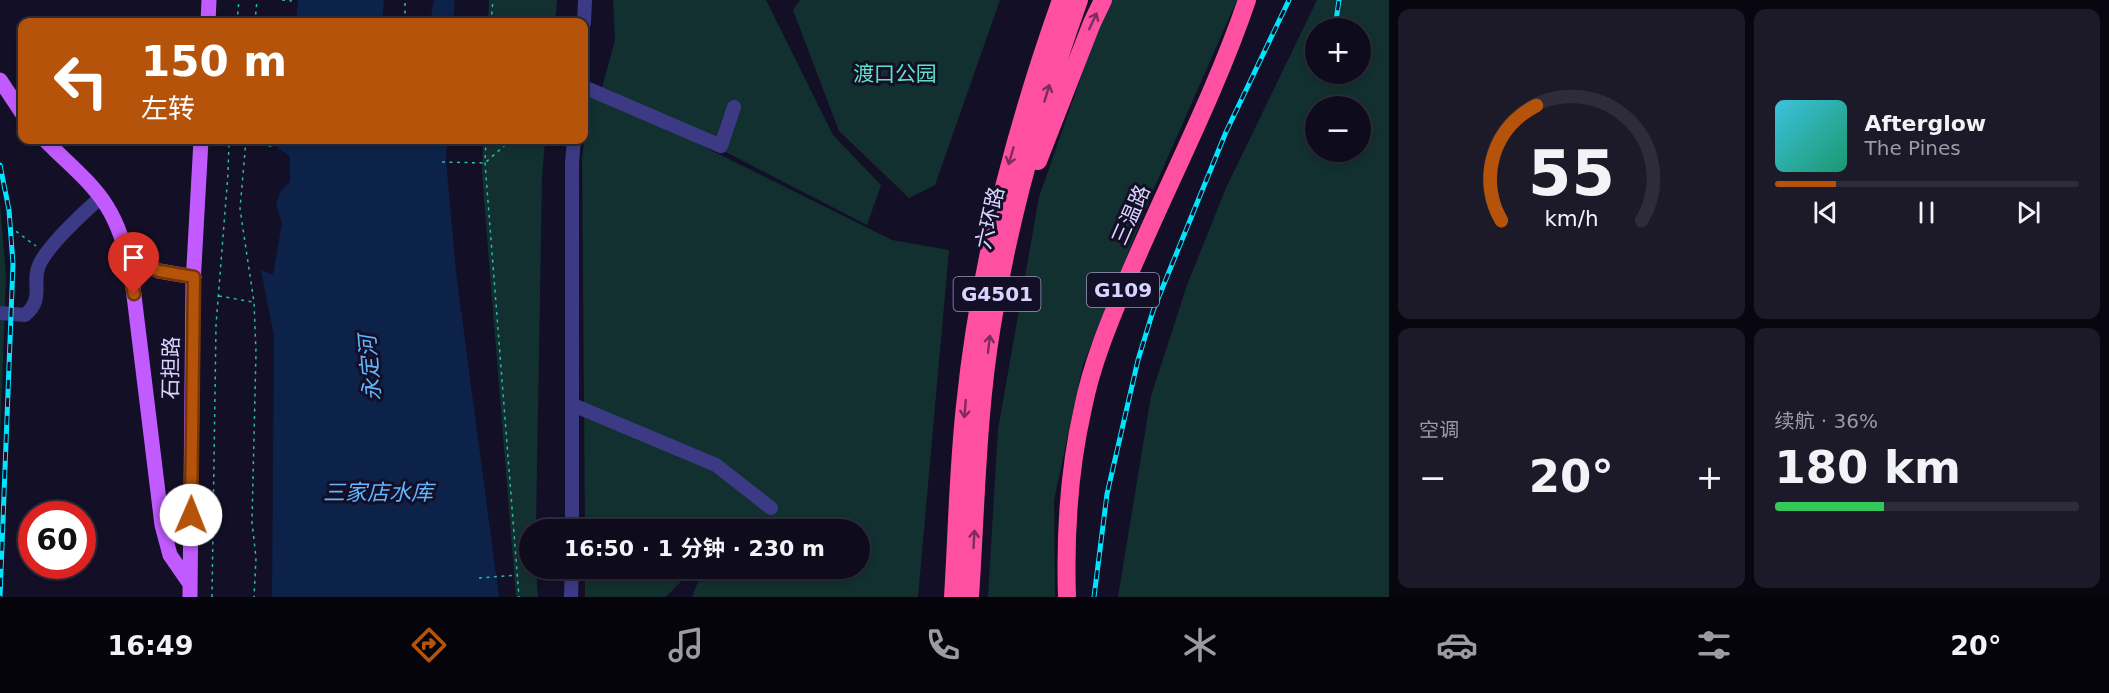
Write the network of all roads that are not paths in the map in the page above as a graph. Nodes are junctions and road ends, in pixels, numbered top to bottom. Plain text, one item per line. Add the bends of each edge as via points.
1 (210, 0) edge
2 (585, 0) edge
3 (1055, 0) edge
4 (1061, 0) edge
5 (1079, 0) edge
6 (1103, 0) edge
7 (1247, 0) edge
8 (208, 18) edge
9 (584, 18) edge
10 (1036, 74) junction
11 (0, 80) edge
12 (588, 89) edge
13 (18, 107) edge
14 (734, 107) dead end
15 (49, 144) edge
16 (201, 144) edge
17 (574, 144) edge
18 (100, 198) junction
19 (1005, 253) junction
20 (126, 254) junction
21 (194, 277) junction
22 (0, 313) edge
23 (573, 405) junction
24 (771, 508) dead end
25 (572, 519) edge
26 (572, 579) edge
27 (190, 591) edge
28 (571, 597) edge
29 (953, 597) edge
30 (970, 597) edge
31 (1066, 597) edge

1 - 8 main road
2 - 9 street
3 - 10 highway
4 - 10 highway, 六环路 / G4501
19 -> 5 highway, 六环路 / G4501 via 1036,129
19 -> 6 highway
7 - 31 highway, 三温路 / G109 via 1230,51 1107,328 1083,406 1069,503
10 -> 29 highway, 六环路 / G4501 via 1001,194 974,334 964,407
11 - 13 main road
12 - 14 street via 721,146
15 - 18 main road
16 - 21 main road, 石担路
17 - 23 street
18 - 20 main road via 122,236
18 - 22 street via 80,215 39,264 34,307 25,315
30 -> 19 highway, 六环路 / G4501 via 983,389
20 - 21 main road via 159,271
20 - 27 main road via 162,525 170,555
21 - 27 main road, 石担路
23 - 24 street via 716,465
23 - 25 street
26 - 28 street

